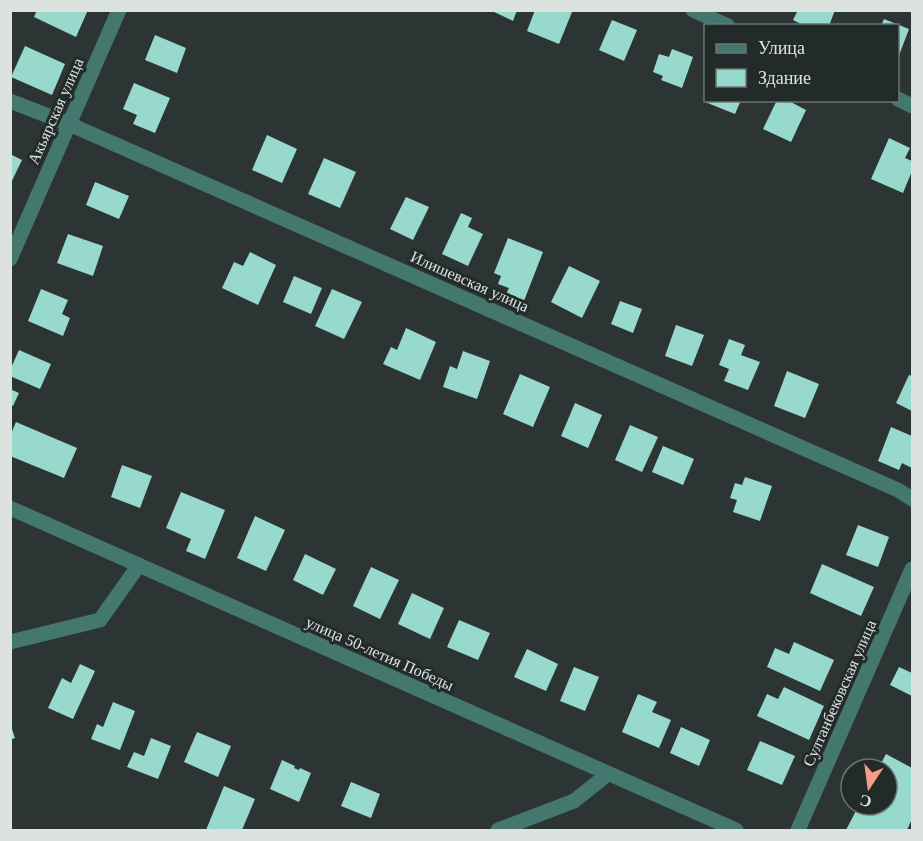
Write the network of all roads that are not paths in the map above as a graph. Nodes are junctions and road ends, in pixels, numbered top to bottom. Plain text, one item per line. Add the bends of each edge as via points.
1 (120, 10) edge
2 (693, 10) edge
3 (724, 24) edge
4 (10, 101) edge
5 (69, 124) junction
6 (10, 259) edge
7 (912, 499) edge
8 (10, 508) edge
9 (139, 565) junction
10 (912, 569) edge
11 (10, 642) edge
12 (608, 774) junction
13 (498, 831) edge
14 (736, 831) edge
15 (798, 831) edge

1 - 5 street, Акьярская улица
2 - 3 street
4 - 5 street, Илишевская улица
5 - 6 street, Акьярская улица
5 - 7 street, Илишевская улица
8 - 9 street, улица 50-летия Победы
9 - 11 street via 100,620
9 - 12 street, улица 50-летия Победы
10 - 15 street, Султанбековская улица
12 - 13 street via 574,801
12 - 14 street, улица 50-летия Победы

